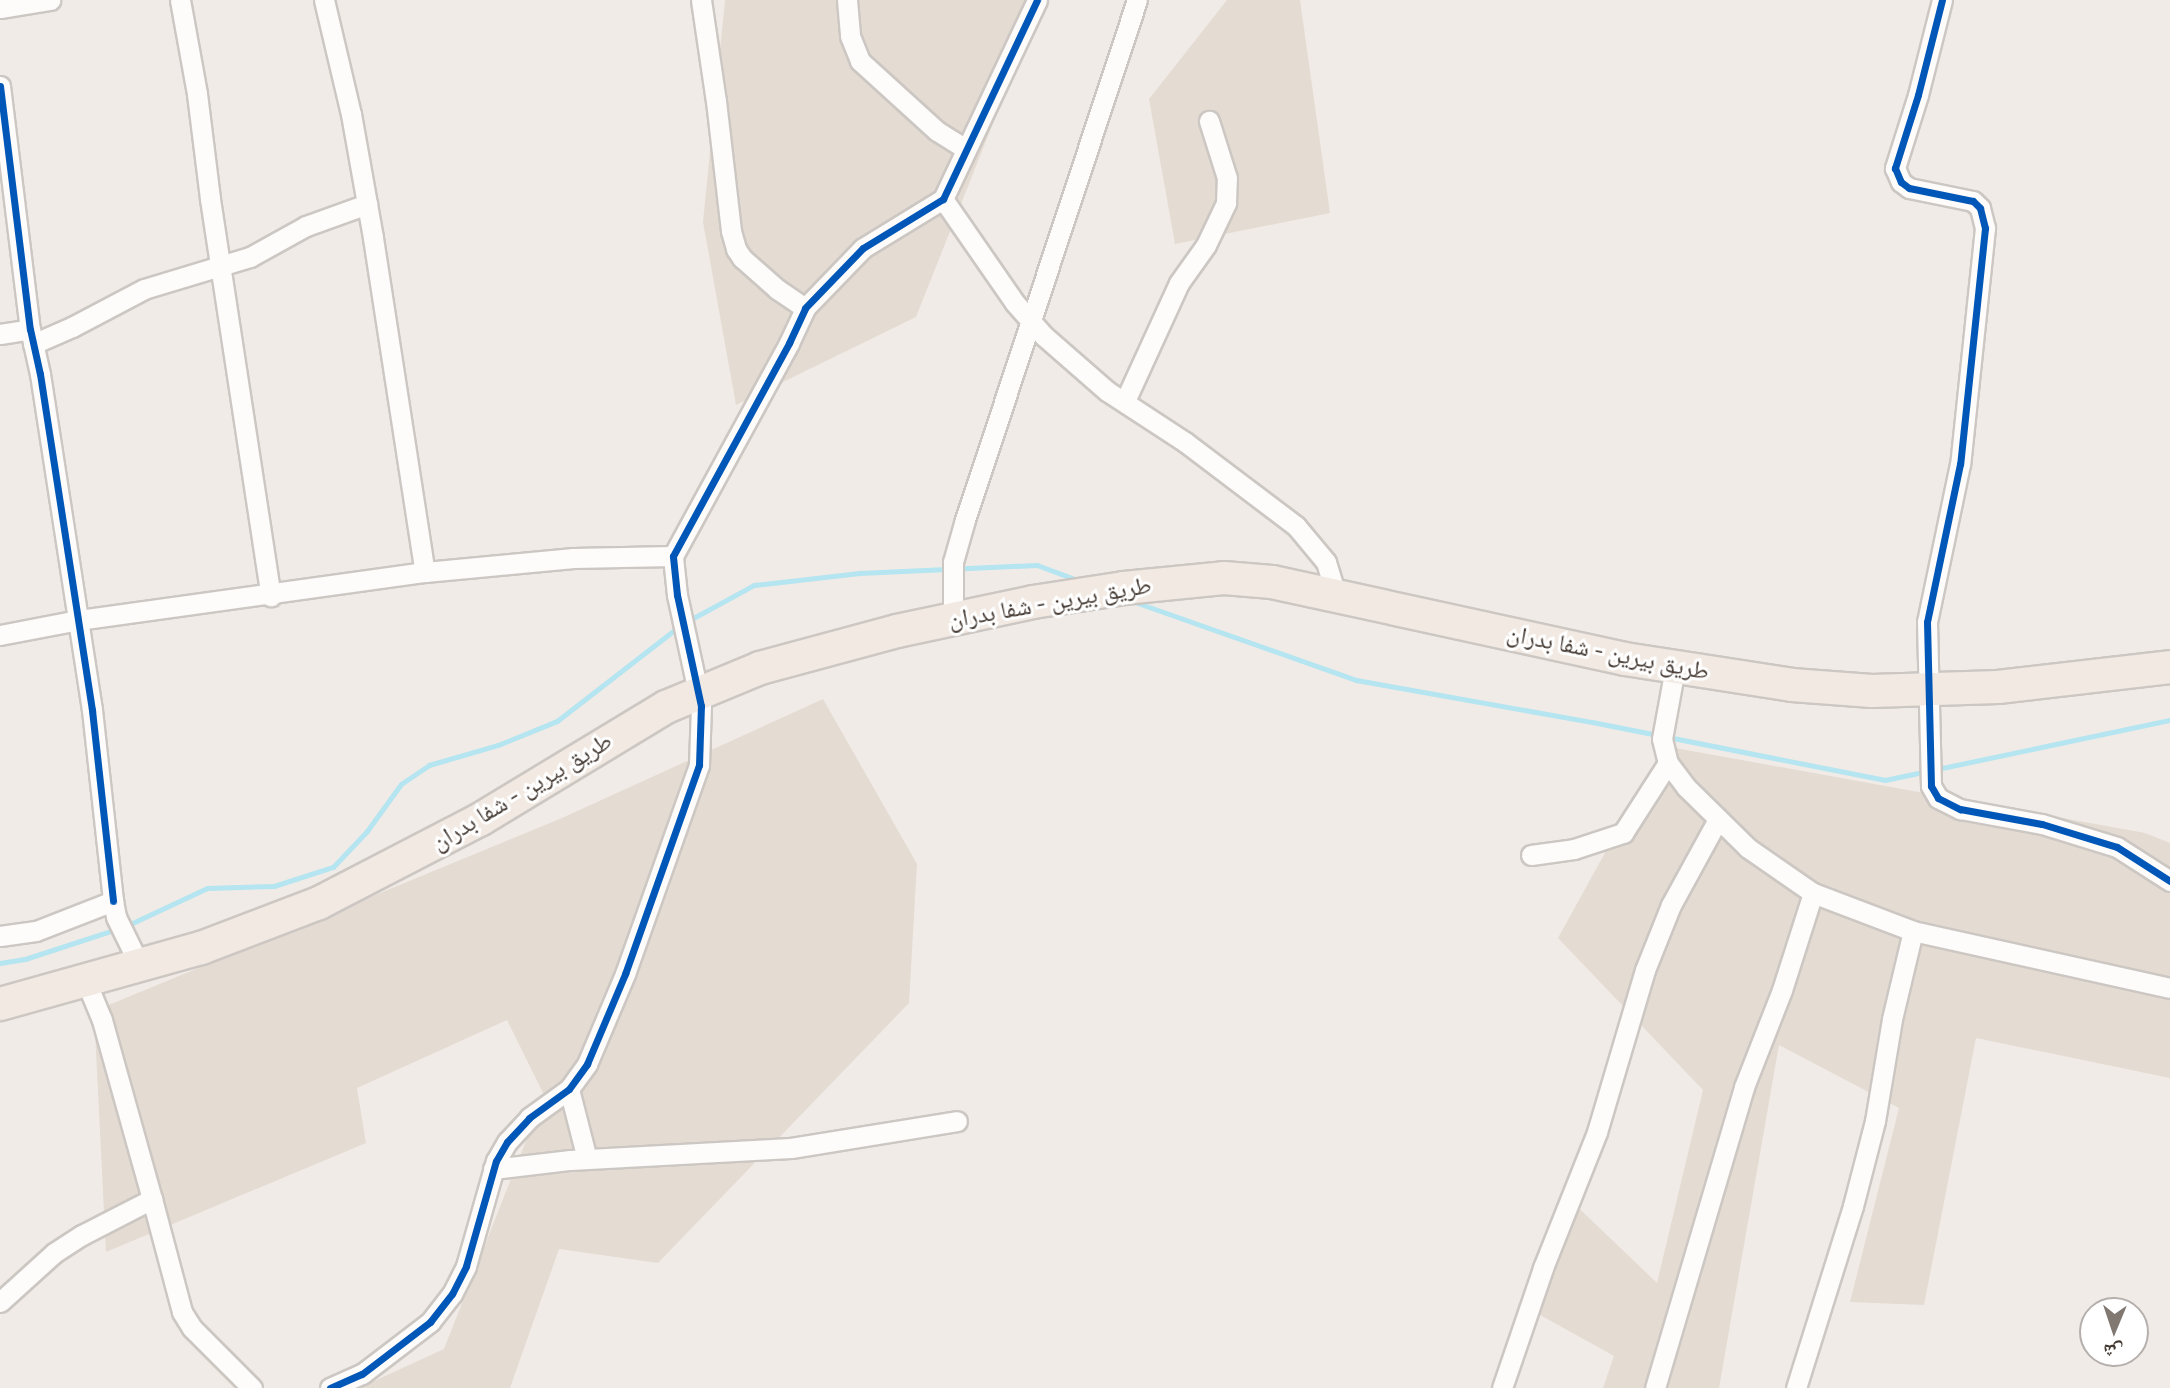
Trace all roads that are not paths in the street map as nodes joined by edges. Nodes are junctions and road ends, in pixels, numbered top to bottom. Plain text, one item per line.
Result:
1 (50, 0) edge
2 (180, 0) edge
3 (324, 0) edge
4 (701, 0) edge
5 (847, 0) edge
6 (1037, 0) edge
7 (1138, 0) edge
8 (1942, 0) edge
9 (0, 8) edge
10 (0, 86) edge
11 (1209, 121) dead end
12 (966, 149) junction
13 (943, 199) junction
14 (367, 204) junction
15 (221, 268) junction
16 (805, 307) junction
17 (1032, 323) junction
18 (0, 334) edge
19 (31, 336) junction
20 (1125, 401) junction
21 (673, 556) junction
22 (425, 572) junction
23 (1336, 594) junction
24 (271, 596) junction
25 (78, 620) junction
26 (953, 620) junction
27 (0, 635) edge
28 (2170, 667) edge
29 (1675, 668) junction
30 (1929, 691) junction
31 (698, 693) junction
32 (1668, 763) junction
33 (1718, 819) junction
34 (1531, 855) dead end
35 (2170, 881) edge
36 (1813, 893) junction
37 (117, 916) junction
38 (1913, 931) junction
39 (0, 936) edge
40 (139, 964) junction
41 (85, 979) junction
42 (2170, 988) edge
43 (0, 1004) edge
44 (569, 1089) junction
45 (957, 1121) dead end
46 (587, 1159) junction
47 (493, 1169) junction
48 (152, 1199) junction
49 (0, 1302) edge
50 (252, 1388) edge
51 (330, 1388) edge
52 (1502, 1388) edge
53 (1656, 1388) edge
54 (1796, 1388) edge

1 - 9 street
2 - 15 street
3 - 14 street
4 - 16 street
5 - 12 street
6 - 12 street
7 - 17 street
8 - 30 street
10 - 19 street
11 - 20 street
12 - 13 street
13 - 16 street
13 - 17 street
14 - 15 street
14 - 22 street
15 - 19 street
15 - 24 street
16 - 21 street
17 - 20 street
17 - 26 street
18 - 19 street
19 - 25 street
20 - 23 street
21 - 22 street
21 - 31 street
22 - 24 street
23 - 26 main road, طريق بيرين - شفا بدران
23 - 29 main road, طريق بيرين - شفا بدران
24 - 25 street
25 - 27 street
25 - 37 street
26 - 31 main road, طريق بيرين - شفا بدران
28 - 30 main road, طريق بيرين - شفا بدران
29 - 30 main road, طريق بيرين - شفا بدران
29 - 32 street
30 - 35 street
31 - 40 main road, طريق بيرين - شفا بدران
31 - 44 street
32 - 33 street
32 - 34 street
33 - 36 street
33 - 52 street
36 - 38 street
36 - 53 street
37 - 39 street
37 - 40 street
38 - 42 street
38 - 54 street
40 - 41 main road, طريق بيرين - شفا بدران
41 - 43 main road, طريق بيرين - شفا بدران
41 - 48 street
44 - 46 street
44 - 47 street
45 - 46 street
46 - 47 street
47 - 51 street
48 - 49 street
48 - 50 street

